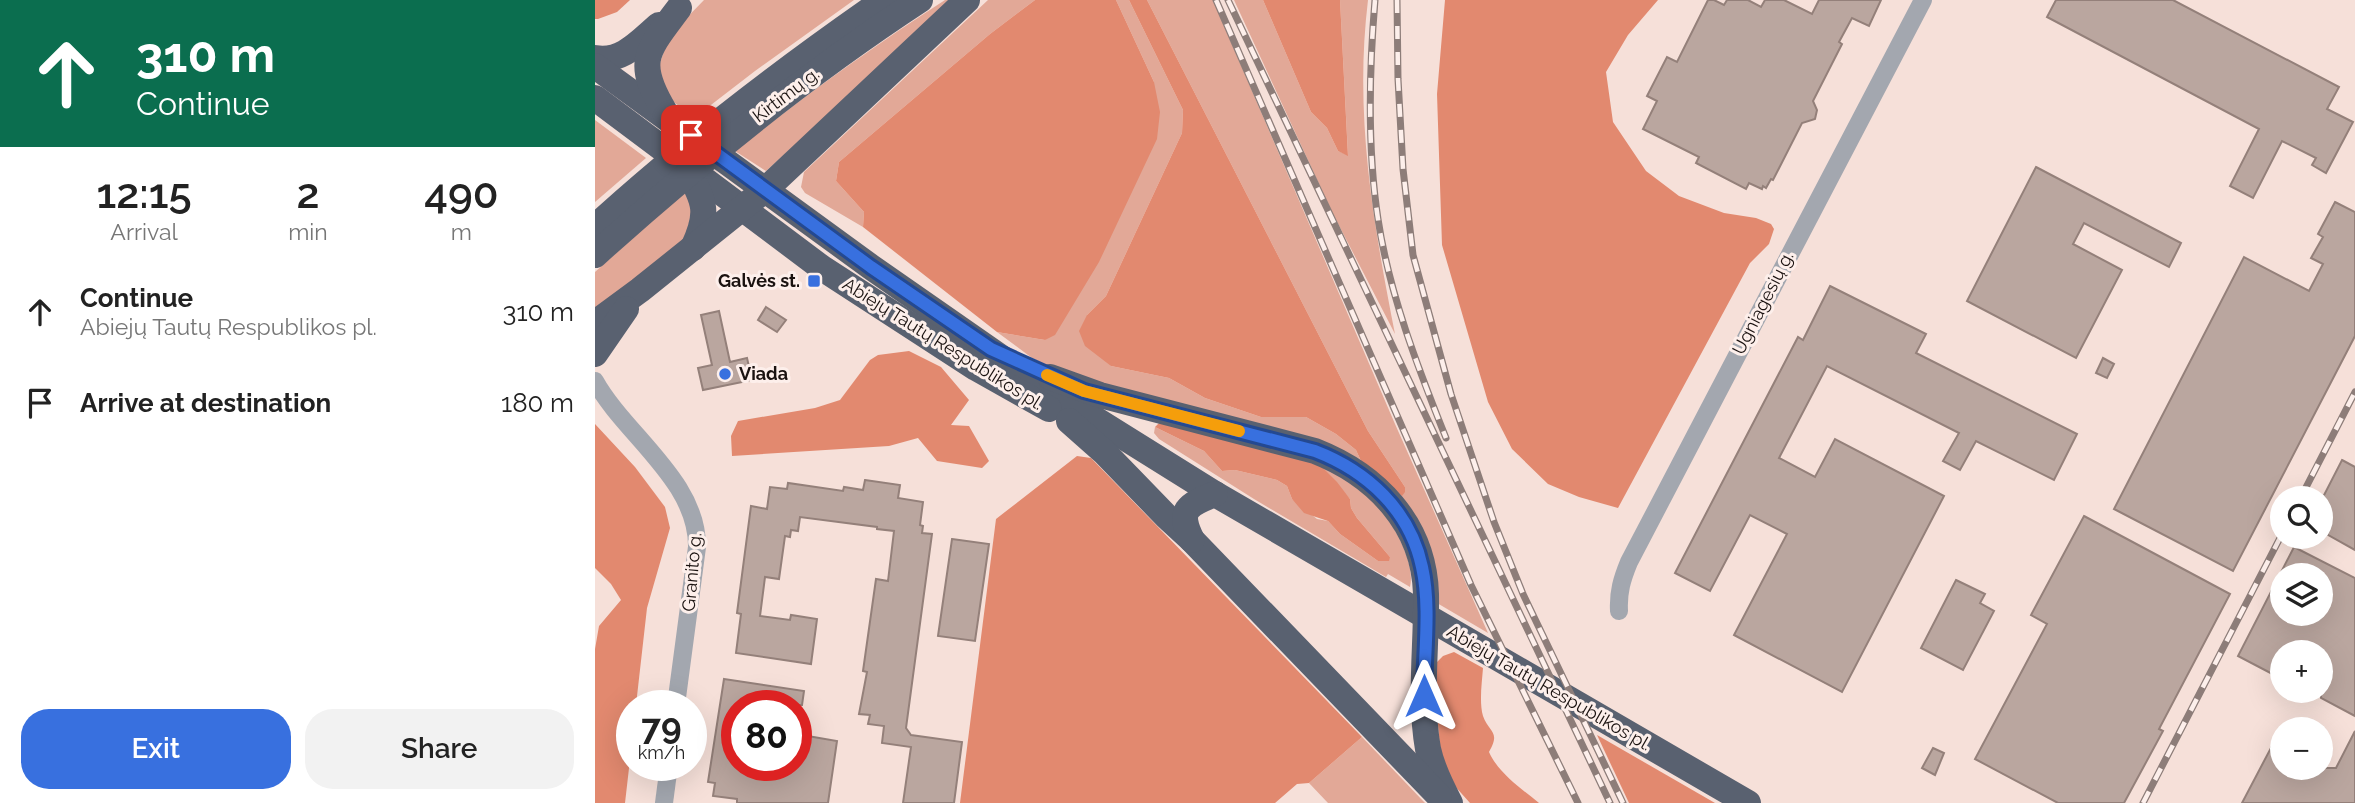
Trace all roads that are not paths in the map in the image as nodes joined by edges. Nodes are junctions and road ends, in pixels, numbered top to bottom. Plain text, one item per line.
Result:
1 (884, 0) edge
2 (920, 0) edge
3 (967, 0) edge
4 (1923, 0) edge
5 (683, 4) edge
6 (595, 58) edge
7 (595, 66) edge
8 (774, 91) junction
9 (596, 100) edge
10 (672, 122) junction
11 (685, 165) junction
12 (766, 189) junction
13 (742, 208) junction
14 (611, 221) edge
15 (692, 249) junction
16 (595, 255) edge
17 (640, 290) junction
18 (595, 323) edge
19 (991, 349) junction
20 (595, 354) edge
21 (595, 381) edge
22 (595, 399) edge
23 (623, 420) junction
24 (1069, 421) junction
25 (1134, 444) junction
26 (1215, 495) junction
27 (1192, 540) junction
28 (1619, 611) dead end
29 (678, 690) edge
30 (1424, 722) junction
31 (1387, 741) junction
32 (667, 781) edge
33 (664, 803) edge
34 (1448, 803) edge
35 (1748, 803) edge

1 - 8 highway, Kirtimų g.
2 - 8 highway, Kirtimų g.
3 - 12 highway
4 - 28 street, Ugniagesių g.
5 - 6 highway
5 - 10 highway
7 - 10 highway, Abiejų Tautų Respublikos pl.
8 - 14 highway, Kirtimų g.
9 - 11 highway, Abiejų Tautų Respublikos pl.
10 - 12 highway, Abiejų Tautų Respublikos pl.
11 - 13 highway, Abiejų Tautų Respublikos pl.
11 - 15 highway
12 - 13 highway
12 - 19 highway, Abiejų Tautų Respublikos pl.
13 - 15 highway
13 - 24 highway, Abiejų Tautų Respublikos pl.
14 - 16 highway, Kirtimų g.
15 - 17 highway
17 - 18 highway
17 - 20 highway
19 - 25 highway, Abiejų Tautų Respublikos pl.
19 - 30 highway
21 - 23 street, Granito g.
22 - 23 street, Granito g.
23 - 29 street, Granito g.
24 - 25 highway, Abiejų Tautų Respublikos pl.
24 - 27 highway
25 - 26 highway, Abiejų Tautų Respublikos pl.
26 - 27 highway
26 - 35 highway, Abiejų Tautų Respublikos pl.
27 - 31 highway
30 - 31 highway
30 - 34 highway
31 - 34 highway
32 - 33 street

